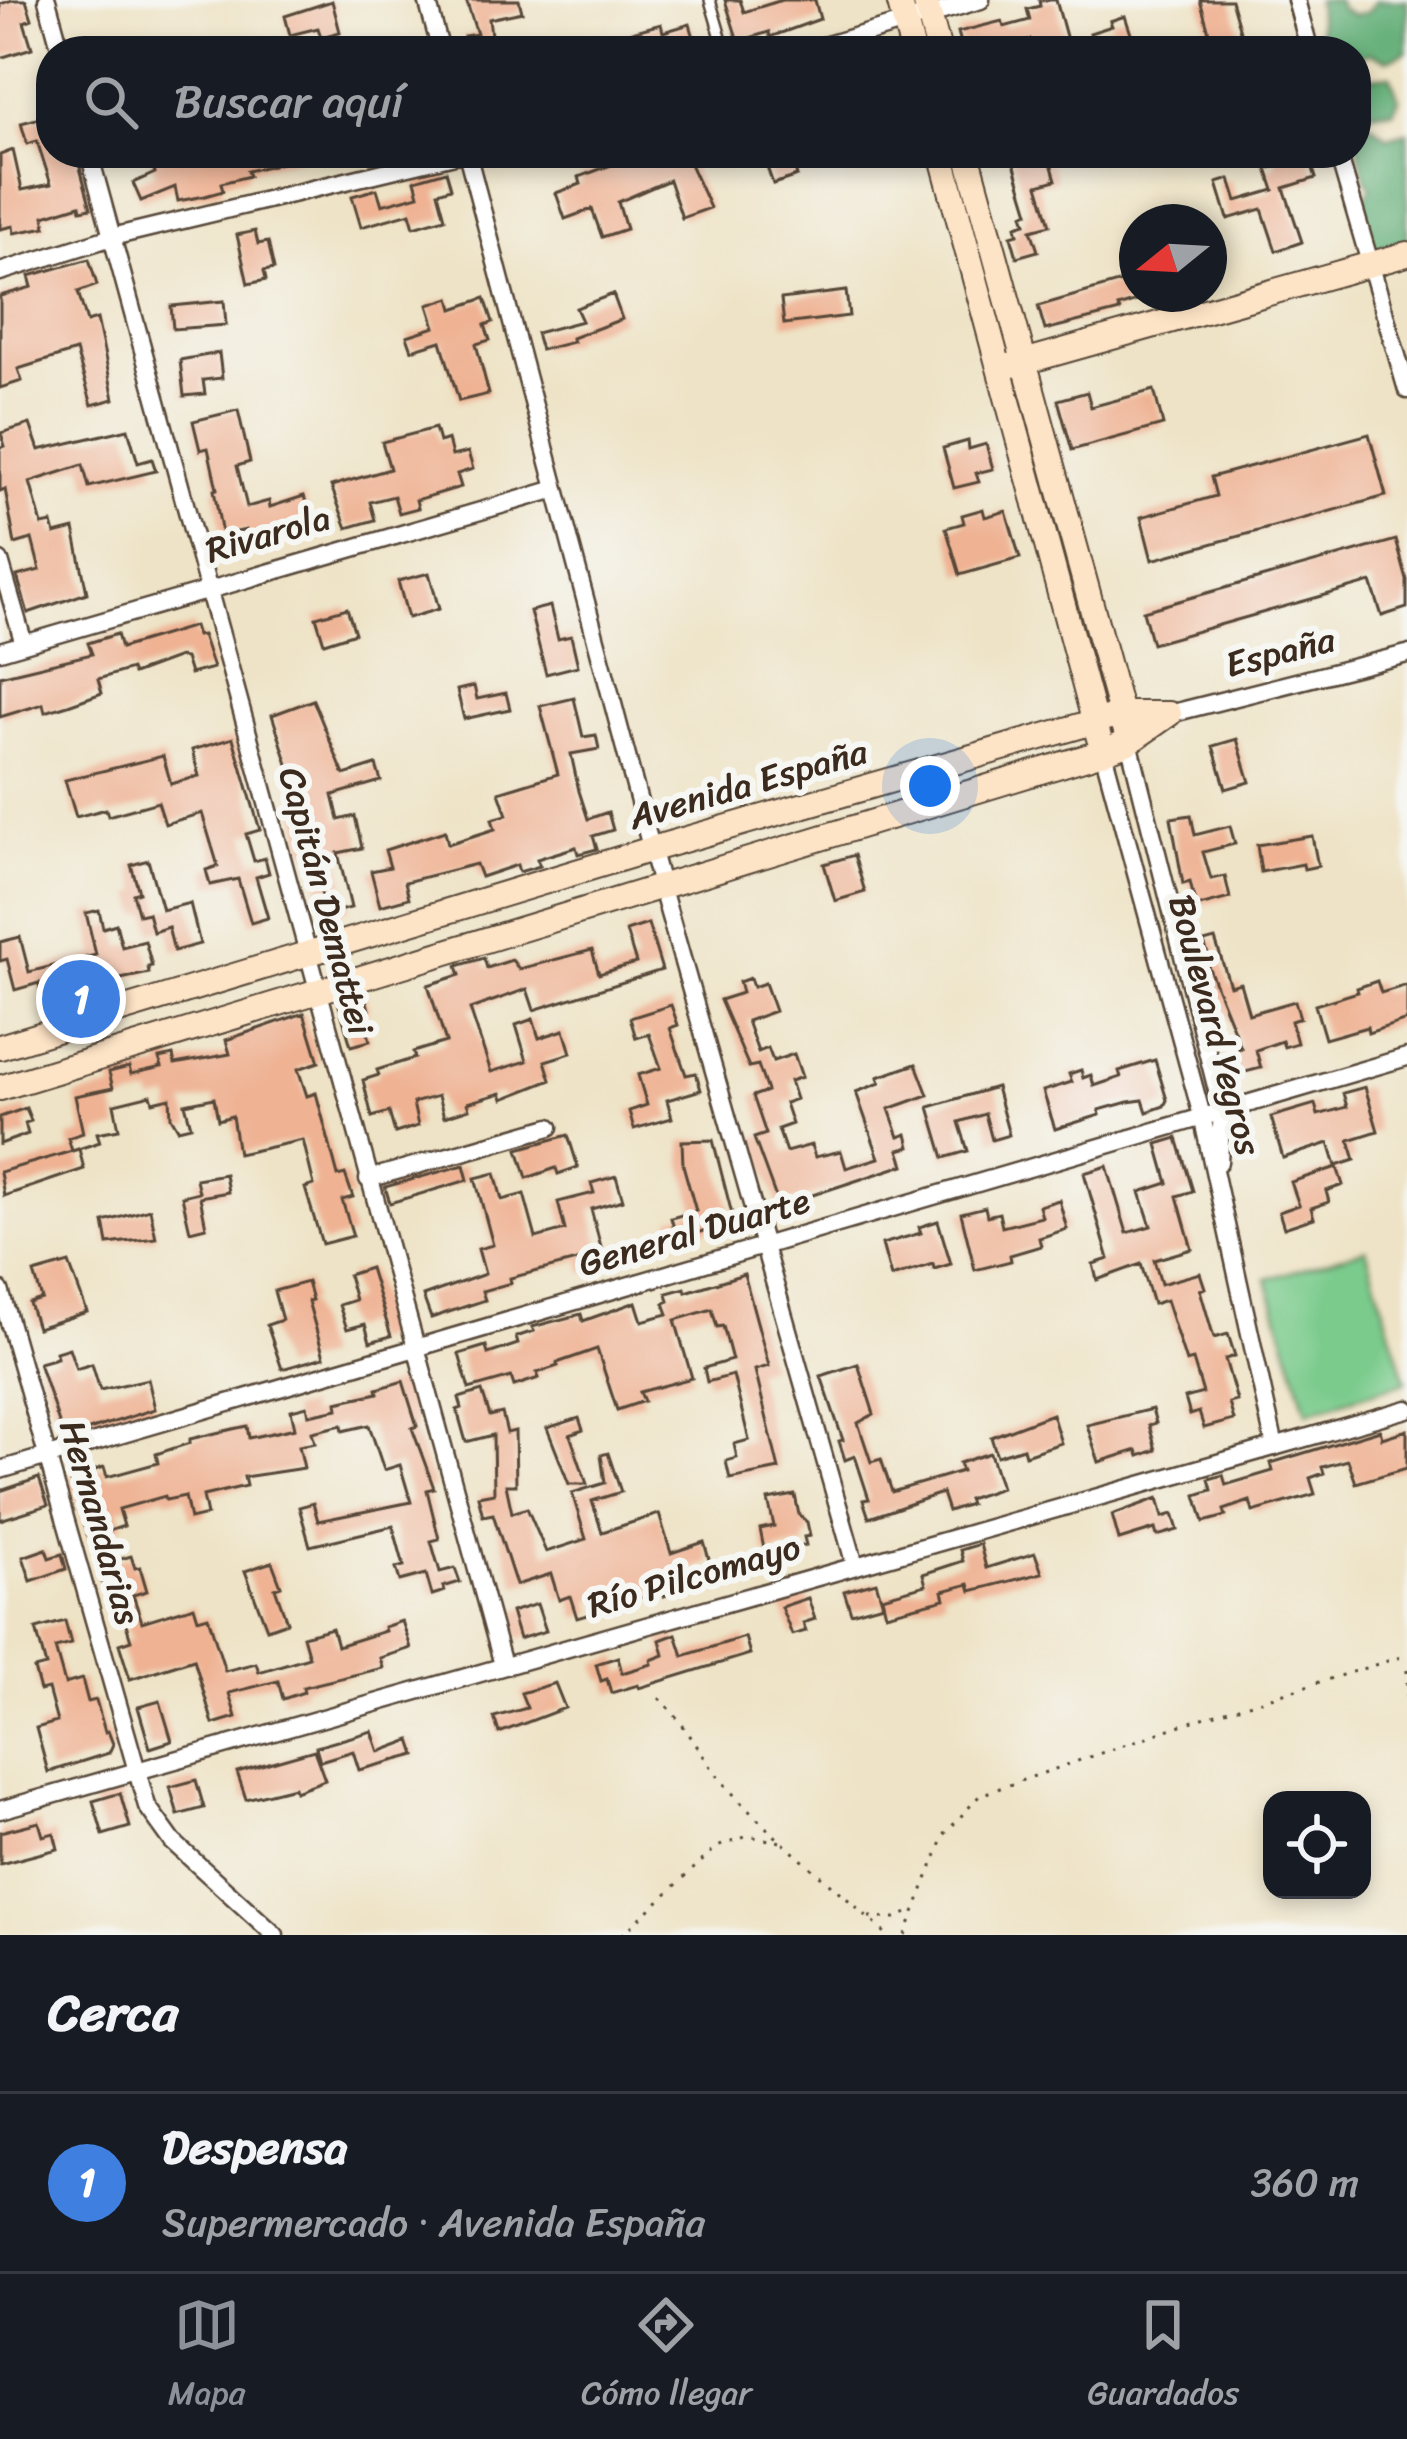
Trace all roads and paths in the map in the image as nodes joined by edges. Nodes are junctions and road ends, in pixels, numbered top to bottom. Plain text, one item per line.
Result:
1 (47, 0) edge
2 (428, 0) edge
3 (710, 0) edge
4 (981, 0) edge
5 (1296, 0) edge
6 (915, 9) edge
7 (57, 36) edge
8 (437, 36) edge
9 (721, 36) edge
10 (845, 36) edge
11 (930, 36) edge
12 (1306, 36) edge
13 (93, 168) edge
14 (402, 168) edge
15 (469, 168) edge
16 (945, 168) edge
17 (970, 168) edge
18 (1342, 168) edge
19 (112, 237) junction
20 (1407, 254) edge
21 (1369, 264) junction
22 (0, 272) edge
23 (1012, 365) junction
24 (1407, 391) edge
25 (556, 489) junction
26 (0, 561) edge
27 (208, 589) junction
28 (24, 644) junction
29 (0, 651) edge
30 (1407, 654) edge
31 (1121, 714) junction
32 (1169, 714) junction
33 (1095, 722) junction
34 (1129, 742) junction
35 (1103, 752) junction
36 (652, 849) junction
37 (662, 884) junction
38 (306, 953) junction
39 (316, 991) junction
40 (0, 1047) edge
41 (1407, 1058) edge
42 (0, 1088) edge
43 (1222, 1110) junction
44 (1202, 1116) junction
45 (550, 1126) dead end
46 (368, 1179) junction
47 (1218, 1181) junction
48 (763, 1246) junction
49 (0, 1290) edge
50 (414, 1349) junction
51 (1407, 1408) edge
52 (1275, 1447) junction
53 (47, 1457) junction
54 (0, 1470) edge
55 (855, 1565) junction
56 (1407, 1655) edge
57 (503, 1665) junction
58 (1407, 1670) edge
59 (658, 1698) dead end
60 (1407, 1706) edge
61 (136, 1772) junction
62 (0, 1810) edge
63 (783, 1842) junction
64 (914, 1910) junction
65 (868, 1917) junction
66 (275, 1935) edge
67 (622, 1935) edge
68 (887, 1935) edge
69 (904, 1935) edge

1 - 7 street
2 - 8 street
3 - 9 lane
4 - 6 street
5 - 12 street
6 - 10 street
6 - 11 street
13 - 19 street, Capitán Demattei
14 - 19 street
15 - 25 street
16 - 23 street, Boulevard Yegros
17 - 23 street, Boulevard Yegros
18 - 21 street
19 - 22 street
19 - 27 street, Capitán Demattei
20 - 21 street
21 - 23 street
21 - 24 street
23 - 31 street, Boulevard Yegros
23 - 33 street, Boulevard Yegros
25 - 27 street, Rivarola
25 - 36 street
26 - 28 street
27 - 28 street, Rivarola
27 - 38 street, Capitán Demattei
28 - 29 street, Rivarola
30 - 32 street, España
31 - 32 street, Avenida España
31 - 33 street, Avenida España
31 - 34 street, Boulevard Yegros
32 - 34 street, Avenida España
33 - 35 street, Boulevard Yegros
33 - 36 street, Avenida España
34 - 35 street, Avenida España
34 - 43 street, Boulevard Yegros
35 - 37 street, Avenida España
35 - 44 street, Boulevard Yegros
36 - 37 street
36 - 38 street, Avenida España
37 - 39 street, Avenida España
37 - 48 street
38 - 39 street, Capitán Demattei
38 - 40 street, Avenida España
39 - 42 street, Avenida España
39 - 46 street, Capitán Demattei
41 - 43 street, General Duarte
43 - 44 street, General Duarte
43 - 47 street, Boulevard Yegros
44 - 47 street, Boulevard Yegros
44 - 48 street, General Duarte
45 - 46 street
46 - 50 street, Capitán Demattei
47 - 52 street
48 - 50 street, General Duarte
48 - 55 street
49 - 53 street, Hernandarias
50 - 53 street, General Duarte
50 - 57 street, Capitán Demattei
51 - 52 street, Río Pilcomayo
52 - 55 street, Río Pilcomayo
53 - 54 street, General Duarte
53 - 61 street, Hernandarias
55 - 57 street, Río Pilcomayo
56 - 64 path
57 - 61 street, Río Pilcomayo
58 - 60 path
59 - 63 path
61 - 62 street, Río Pilcomayo
61 - 66 street, Hernandarias
63 - 65 path
63 - 67 path
64 - 65 path
64 - 69 path
65 - 68 path

